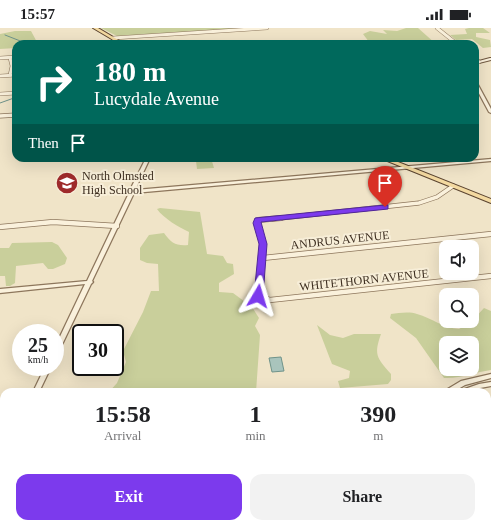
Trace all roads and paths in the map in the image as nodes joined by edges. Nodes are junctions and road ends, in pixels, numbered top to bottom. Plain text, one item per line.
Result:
1 (95, 28) edge
2 (267, 28) edge
3 (437, 28) edge
4 (113, 38) junction
5 (116, 40) edge
6 (452, 40) edge
7 (0, 58) edge
8 (10, 58) joint
9 (491, 59) edge
10 (479, 62) edge
11 (10, 75) joint
12 (0, 76) edge
13 (479, 90) edge
14 (12, 92) edge
15 (0, 94) edge
16 (491, 112) edge
17 (12, 114) edge
18 (0, 116) edge
19 (491, 160) edge
20 (479, 161) edge
21 (146, 162) edge
22 (393, 162) edge
23 (470, 162) edge
24 (409, 168) junction
25 (453, 186) junction
26 (131, 192) junction
27 (491, 201) edge
28 (0, 226) edge
29 (117, 226) junction
30 (491, 234) edge
31 (262, 258) junction
32 (491, 276) edge
33 (90, 282) junction
34 (0, 292) edge
35 (64, 335) edge
36 (44, 376) edge
37 (491, 376) edge
38 (491, 384) edge
39 (38, 388) edge
40 (455, 388) edge
41 (474, 388) edge

1 - 4 main road
2 - 4 street
3 - 6 street
4 - 5 main road
7 - 8 street
8 - 11 street
9 - 10 main road
11 - 12 street
13 - 16 street
14 - 15 street
17 - 18 street
19 - 20 street
21 - 26 street
22 - 24 main road
23 - 24 street
24 - 25 main road
24 - 26 street
25 - 27 main road
25 - 31 street
26 - 29 street
28 - 29 street
29 - 33 street
30 - 31 street, ANDRUS AVENUE
31 - 32 street, WHITETHORN AVENUE
33 - 34 street
33 - 35 street
36 - 39 street
37 - 40 street
38 - 41 street

